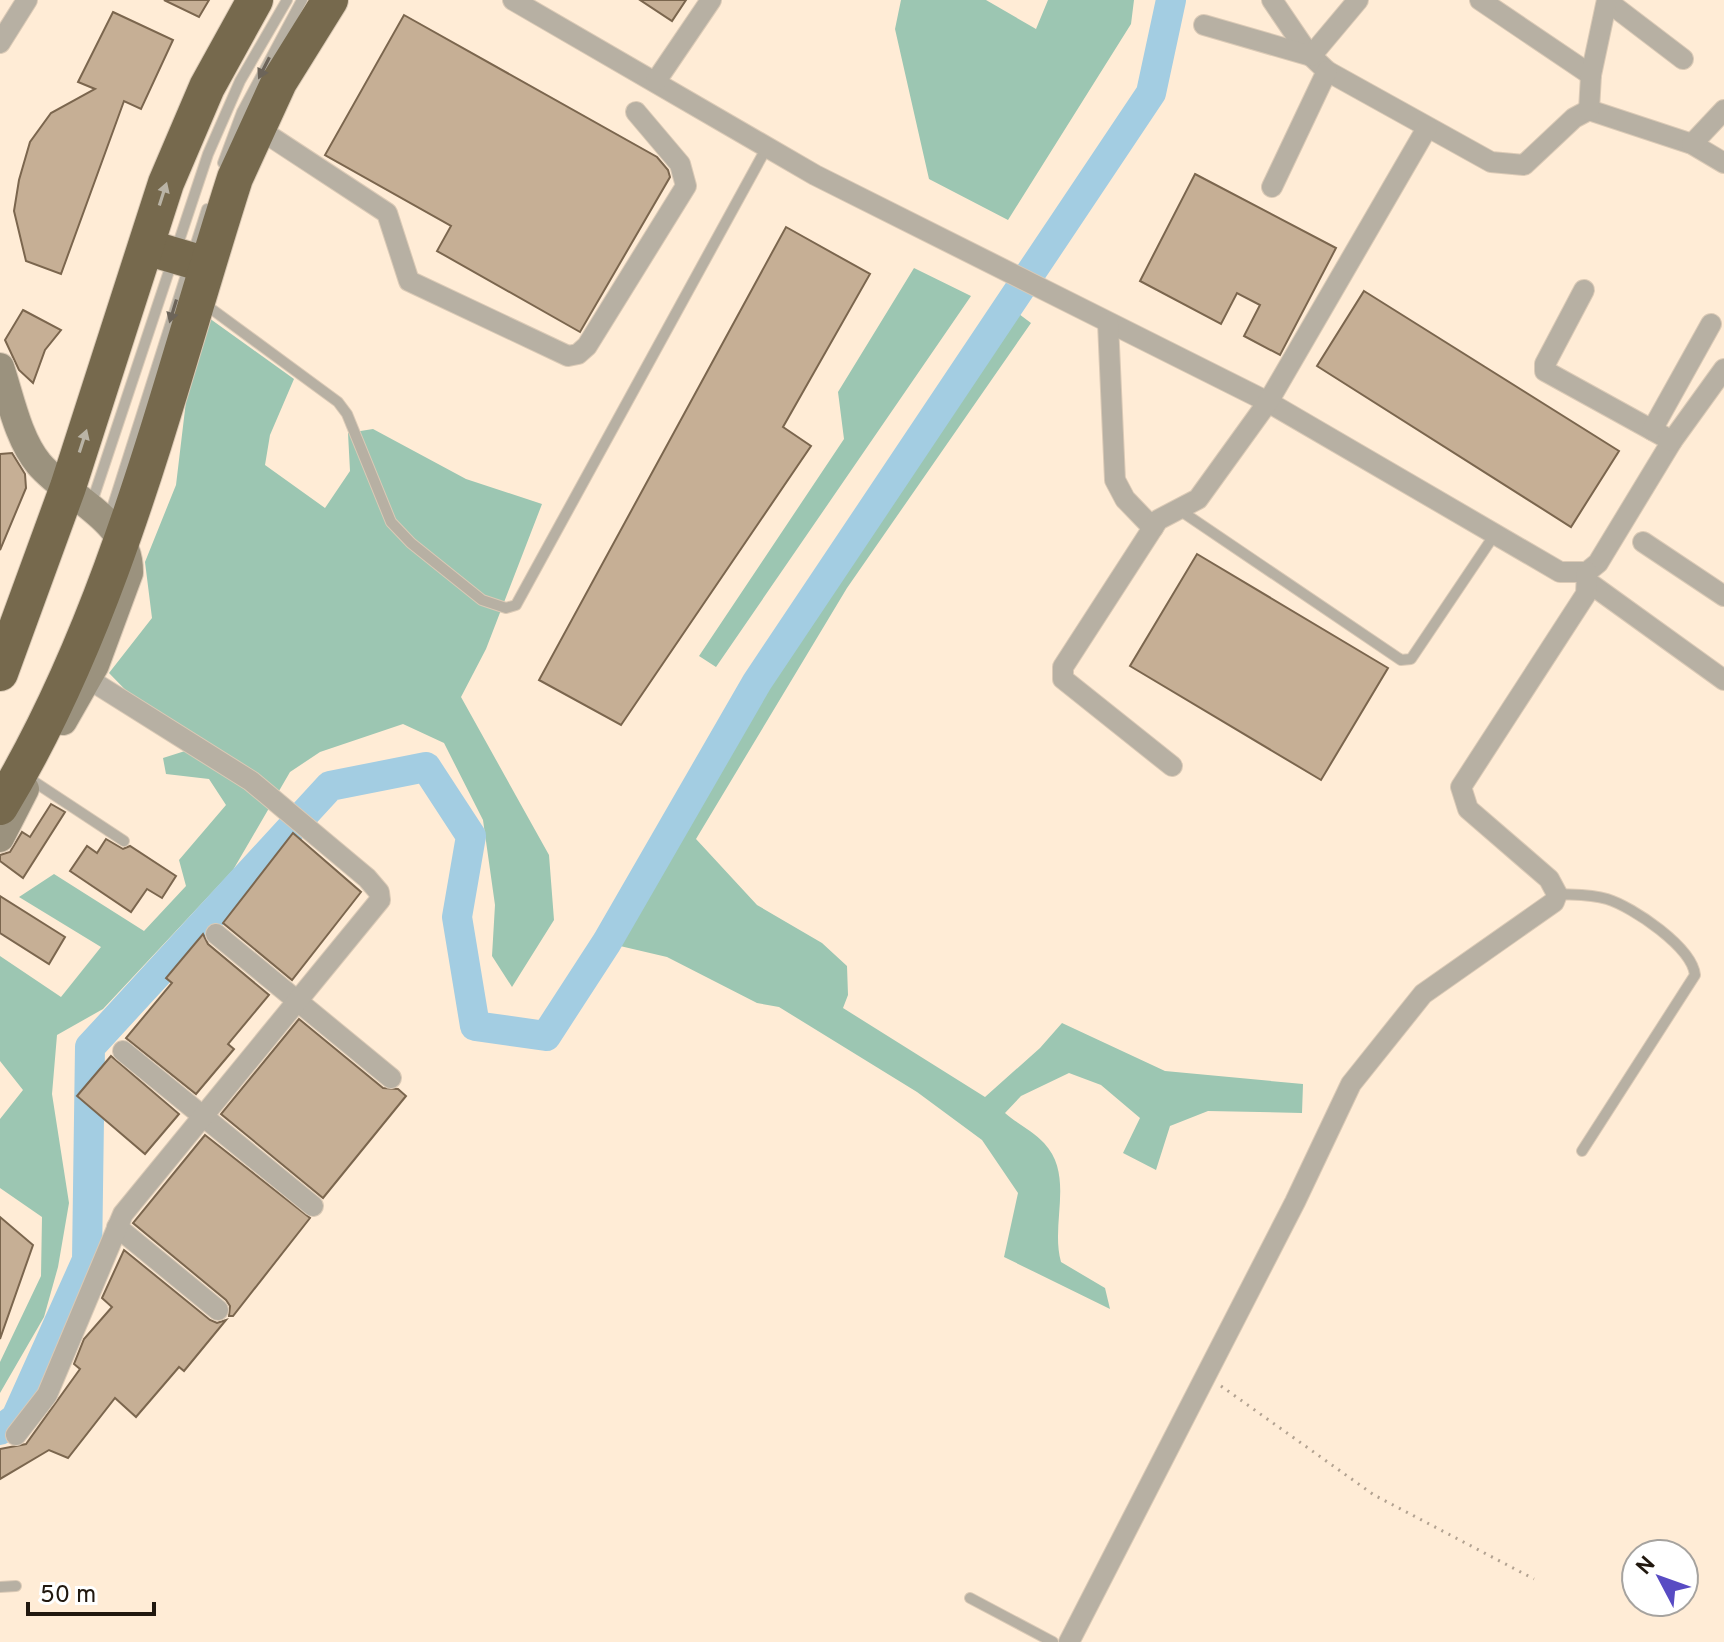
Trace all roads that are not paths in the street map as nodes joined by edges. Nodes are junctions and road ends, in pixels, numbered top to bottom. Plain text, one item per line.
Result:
1 (27, 0) edge
2 (255, 0) edge
3 (287, 0) edge
4 (302, 0) edge
5 (330, 0) edge
6 (513, 0) edge
7 (711, 0) edge
8 (1272, 0) edge
9 (1358, 0) edge
10 (1480, 0) edge
11 (1607, 1) edge
12 (1204, 25) dead end
13 (0, 43) edge
14 (1311, 56) junction
15 (1683, 59) dead end
16 (1327, 71) junction
17 (1591, 75) junction
18 (656, 81) junction
19 (1589, 110) junction
20 (1724, 110) edge
21 (636, 112) dead end
22 (256, 127) junction
23 (1427, 128) junction
24 (1692, 144) junction
25 (767, 147) junction
26 (1724, 163) edge
27 (221, 170) dead end
28 (1272, 187) dead end
29 (210, 200) dead end
30 (179, 257) junction
31 (1584, 290) dead end
32 (197, 299) junction
33 (1108, 323) junction
34 (1711, 324) dead end
35 (0, 367) edge
36 (1724, 369) edge
37 (1268, 402) junction
38 (1652, 430) junction
39 (1672, 441) junction
40 (89, 506) junction
41 (1178, 509) junction
42 (1153, 528) junction
43 (1495, 534) junction
44 (1643, 542) dead end
45 (1588, 577) junction
46 (1724, 596) edge
47 (0, 640) edge
48 (0, 673) edge
49 (80, 673) junction
50 (1724, 680) edge
51 (1172, 766) dead end
52 (30, 779) junction
53 (0, 807) edge
54 (0, 838) edge
55 (124, 841) dead end
56 (1557, 894) junction
57 (216, 934) dead end
58 (298, 1003) junction
59 (123, 1051) dead end
60 (391, 1078) dead end
61 (203, 1117) junction
62 (1582, 1151) dead end
63 (313, 1206) dead end
64 (117, 1227) junction
65 (218, 1310) dead end
66 (16, 1435) dead end
67 (16, 1586) dead end
68 (0, 1587) edge
69 (970, 1598) dead end
70 (1053, 1642) edge
71 (1069, 1642) edge

1 - 13 street
30 -> 2 highway
3 - 30 lane
4 -> 27 lane
5 - 22 highway
6 - 18 street
7 - 18 street
8 - 14 street
9 - 14 street
10 - 17 street
11 - 15 street
11 - 17 street
12 - 14 street
14 - 16 street
16 - 23 street
16 - 28 street
17 - 19 street
18 - 25 street
19 - 23 street
19 - 24 street
20 - 24 street
21 - 22 street
22 - 30 highway
23 - 37 street
24 - 26 street
25 - 32 lane
25 - 33 street
29 - 30 lane
30 - 32 highway
40 -> 30 highway
30 -> 40 lane
31 - 38 street
32 - 40 highway
33 - 37 street
33 - 42 street
34 - 38 street
35 - 40 street
36 - 39 street
37 - 41 street
37 - 43 street
38 - 39 street
39 - 45 street
40 - 47 street
40 - 48 highway
40 - 49 highway
41 - 42 street
41 - 43 lane
42 - 51 street
43 - 45 street
44 - 46 street
45 - 50 street
45 - 56 street
49 - 52 street
49 - 53 highway
49 - 58 street
52 - 54 street
52 - 55 lane
56 - 62 lane
56 - 71 street
57 - 58 street
58 - 60 street
58 - 61 street
59 - 61 street
61 - 63 street
61 - 64 street
64 - 65 street
64 - 66 street
67 - 68 lane
69 - 70 lane

